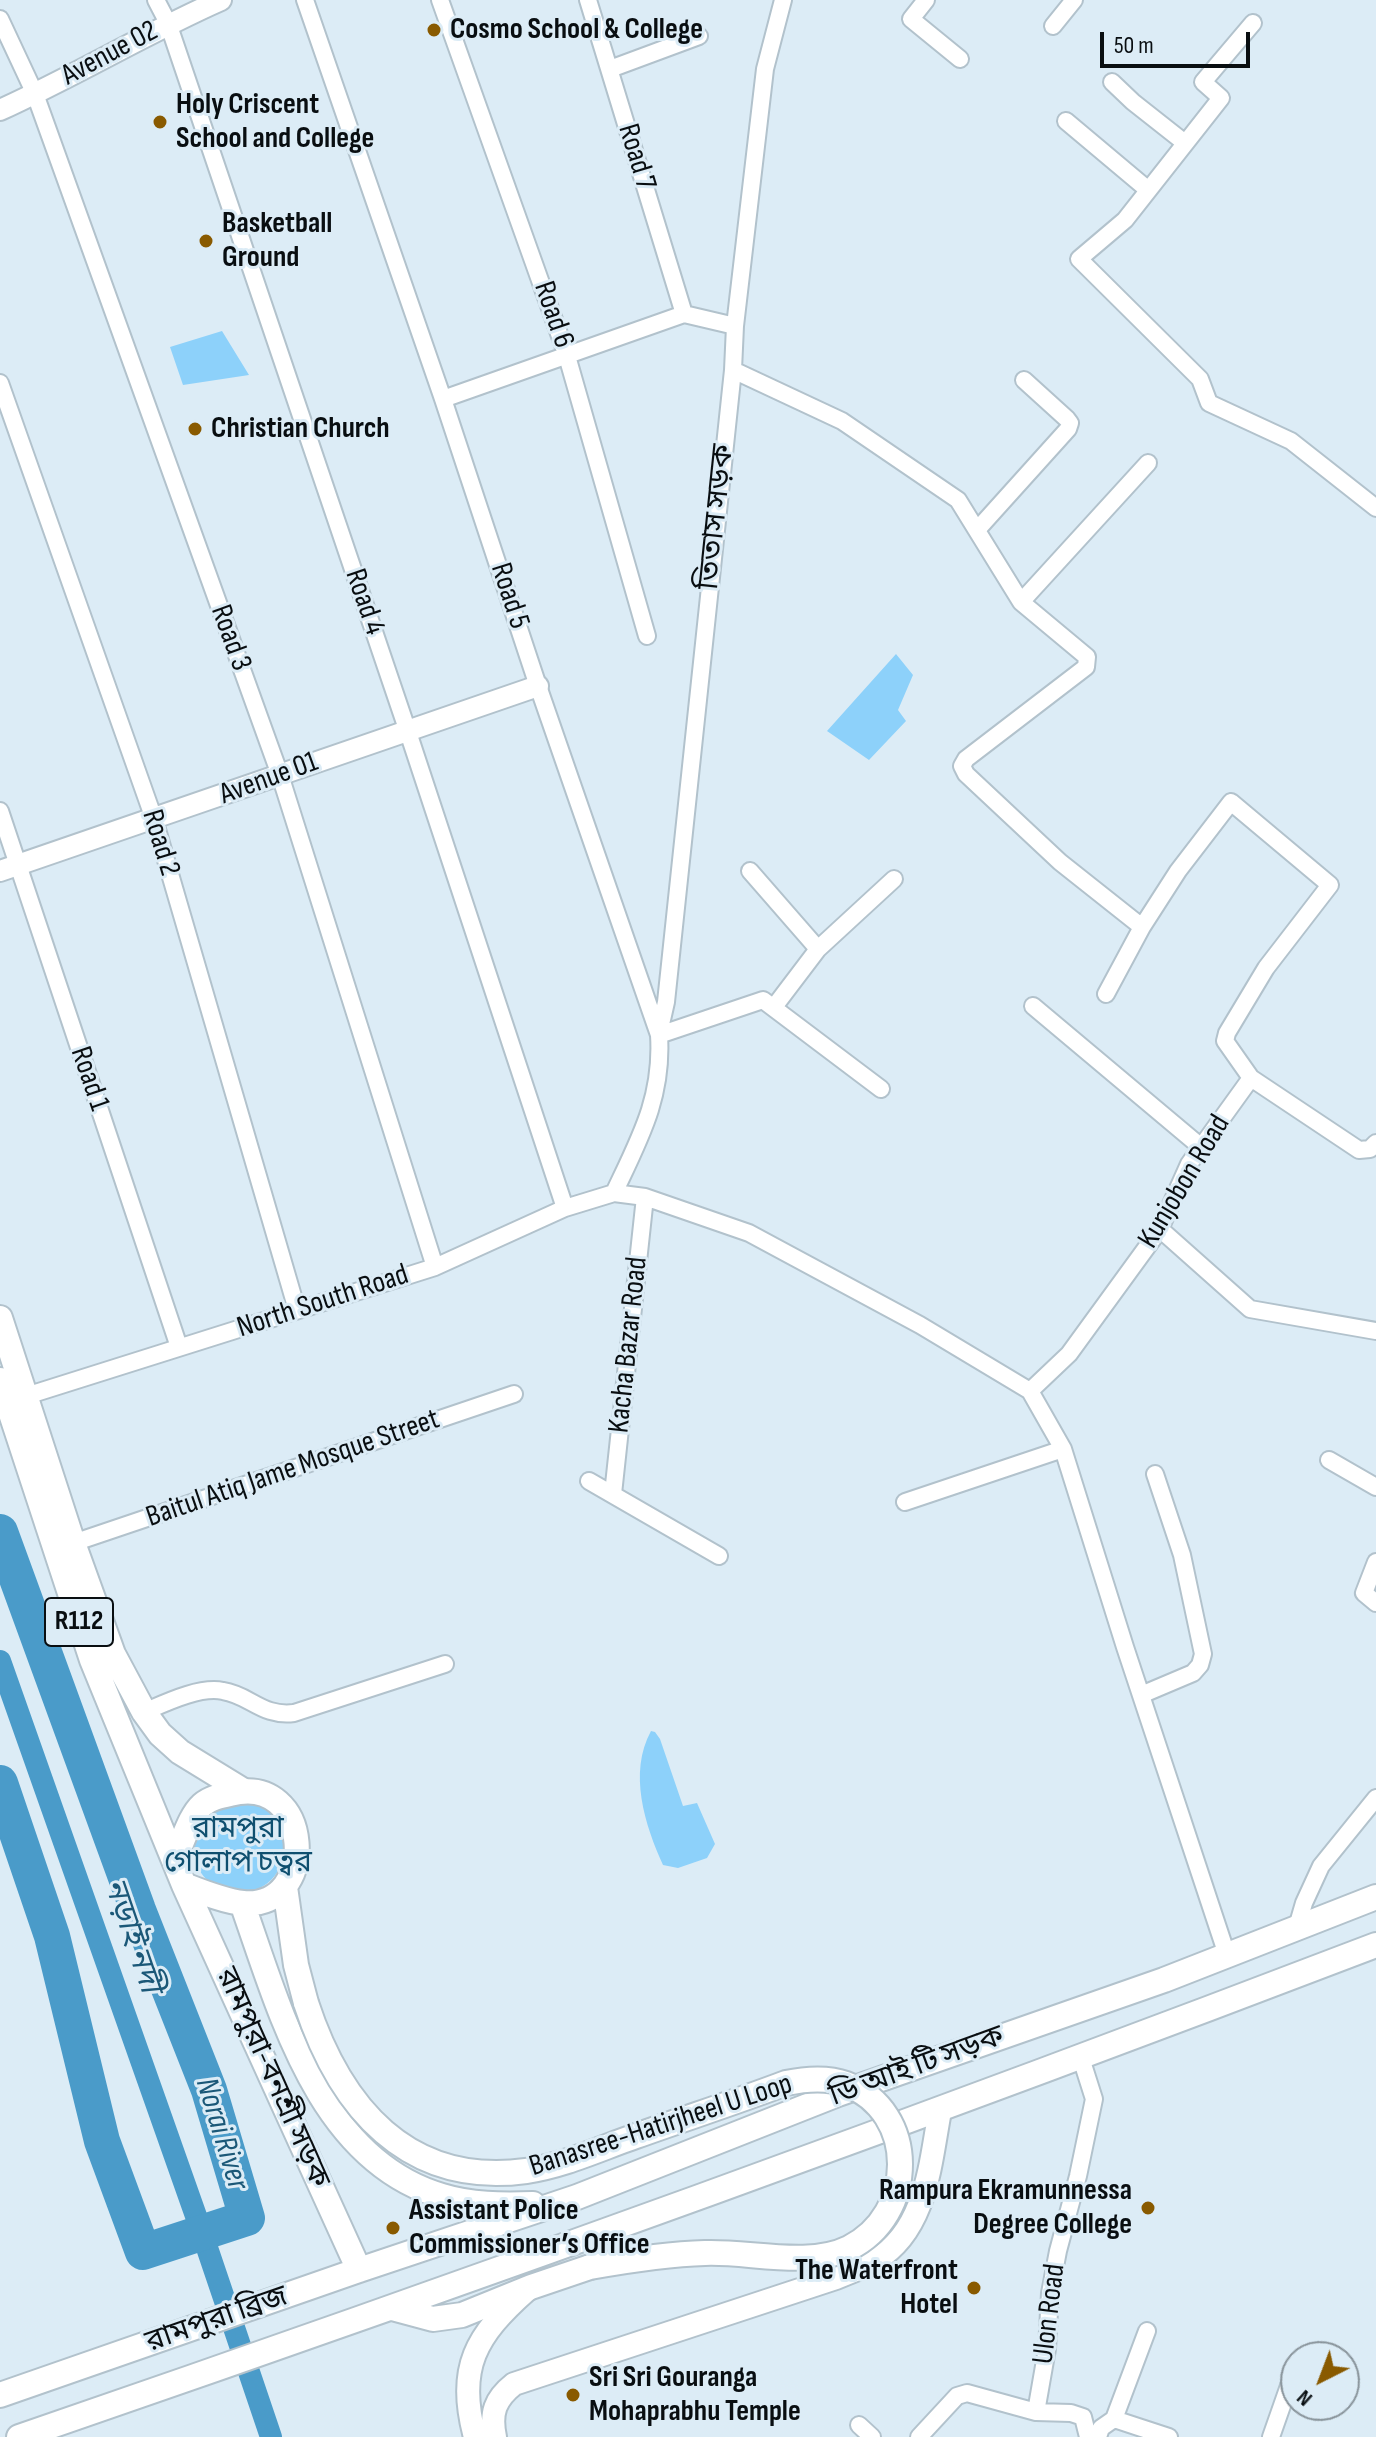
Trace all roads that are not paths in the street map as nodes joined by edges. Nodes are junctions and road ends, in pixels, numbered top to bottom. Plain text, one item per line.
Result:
1 (156, 0) edge
2 (221, 0) edge
3 (305, 0) edge
4 (440, 0) edge
5 (588, 0) edge
6 (783, 0) edge
7 (926, 0) edge
8 (1074, 0) edge
9 (0, 19) edge
10 (168, 23) junction
11 (1253, 23) dead end
12 (1053, 26) dead end
13 (699, 36) dead end
14 (960, 59) dead end
15 (610, 69) junction
16 (1112, 82) dead end
17 (35, 94) junction
18 (0, 110) edge
19 (1066, 121) dead end
20 (1185, 143) junction
21 (1147, 189) junction
22 (684, 314) junction
23 (735, 326) junction
24 (567, 356) junction
25 (733, 370) junction
26 (1024, 380) dead end
27 (0, 383) edge
28 (443, 399) junction
29 (1148, 463) dead end
30 (1376, 508) edge
31 (977, 530) junction
32 (1021, 602) junction
33 (647, 636) dead end
34 (538, 686) junction
35 (407, 729) junction
36 (280, 775) junction
37 (0, 811) edge
38 (154, 819) junction
39 (8, 868) edge
40 (750, 871) dead end
41 (894, 879) dead end
42 (1142, 927) junction
43 (818, 949) junction
44 (1106, 994) dead end
45 (1033, 1006) dead end
46 (774, 1007) junction
47 (659, 1035) junction
48 (1251, 1078) junction
49 (881, 1089) dead end
50 (1376, 1143) edge
51 (1201, 1147) junction
52 (614, 1193) junction
53 (645, 1197) junction
54 (565, 1208) junction
55 (1160, 1229) junction
56 (435, 1267) junction
57 (297, 1310) junction
58 (0, 1318) edge
59 (1376, 1331) edge
60 (179, 1347) junction
61 (0, 1380) edge
62 (1030, 1391) junction
63 (514, 1394) dead end
64 (26, 1396) junction
65 (1063, 1449) junction
66 (1329, 1460) dead end
67 (1155, 1474) dead end
68 (589, 1481) dead end
69 (1376, 1487) edge
70 (613, 1494) junction
71 (905, 1502) dead end
72 (73, 1543) junction
73 (719, 1556) dead end
74 (1376, 1562) edge
75 (1376, 1603) edge
76 (445, 1664) dead end
77 (1141, 1695) junction
78 (144, 1712) junction
79 (242, 1790) junction
80 (1376, 1798) edge
81 (174, 1859) junction
82 (184, 1885) junction
83 (285, 1887) junction
84 (1376, 1897) edge
85 (242, 1903) junction
86 (1297, 1927) junction
87 (1376, 1945) edge
88 (1227, 1955) junction
89 (1081, 2058) junction
90 (940, 2111) junction
91 (577, 2197) junction
92 (359, 2270) junction
93 (322, 2284) joint
94 (531, 2287) junction
95 (392, 2308) junction
96 (1147, 2331) dead end
97 (0, 2395) edge
98 (1280, 2411) edge
99 (1036, 2412) junction
100 (1083, 2417) junction
101 (859, 2425) dead end
102 (1106, 2427) edge
103 (19, 2437) edge
104 (475, 2437) edge
105 (495, 2437) edge
106 (872, 2437) edge
107 (919, 2437) edge
108 (1088, 2437) edge
109 (1169, 2437) edge
110 (1271, 2437) edge

1 - 10 street, Road 4
2 - 10 street, Avenue 02
3 - 28 street, Road 5
4 - 24 street, Road 6
5 - 15 street, Road 7
6 - 23 street, তিতাস সড়ক
7 - 14 street
8 - 12 street
9 - 17 street, Road 3
10 - 17 street, Avenue 02
10 - 35 street, Road 4
11 - 20 street
13 - 15 street
15 - 22 street, Road 7
16 - 20 street
17 - 18 street, Avenue 02
17 - 36 street, Road 3
19 - 21 street
20 - 21 street
21 - 30 street
22 - 23 street
22 - 24 street
23 - 25 street, তিতাস সড়ক
24 - 28 street
24 - 33 street, Road 6
25 - 31 street
25 - 47 street, তিতাস সড়ক
26 - 31 street
27 - 38 street, Road 2
28 - 34 street, Road 5
29 - 32 street
31 - 32 street
32 - 42 street
34 - 35 street, Avenue 01
34 - 47 street, Road 5
35 - 36 street, Avenue 01
35 - 54 street, Road 4
36 - 38 street, Avenue 01
36 - 56 street, Road 3
37 - 39 street, Road 1
38 - 39 street, Avenue 01
38 - 57 street, Road 2
39 - 60 street, Road 1
40 - 43 street
41 - 43 street
42 - 44 street
42 - 48 street
43 - 46 street
45 - 51 street
46 - 47 street
46 - 49 street
47 - 52 street, Road 5
48 - 50 street
48 - 51 street, Kunjobon Road
51 - 55 street, Kunjobon Road
52 - 53 street
52 - 54 street, North South Road
53 - 62 street
53 - 70 street, Kacha Bazar Road
54 - 56 street, North South Road
55 - 59 street
55 - 62 street, Kunjobon Road
56 - 57 street, North South Road
57 - 60 street, North South Road
58 - 64 main road, R112
60 - 64 street, North South Road
61 - 81 main road, R112
62 - 65 street
63 - 72 street, Baitul Atiq Jame Mosque Street
64 - 72 main road, R112
65 - 71 street
65 - 77 street
66 - 69 street
67 - 77 street
68 - 70 street
70 - 73 street
72 - 78 main road, R112
74 - 75 street
76 - 78 street
77 - 88 street
78 - 79 main road
79 - 81 main road
79 - 83 main road
80 - 86 street
81 - 82 main road, R112
82 - 85 main road
82 - 92 main road, রামপুরা-বনশ্রী সড়ক / R112
83 - 85 main road
83 - 94 main road, Banasree-Hatirjheel U Loop, bridge
84 - 86 main road, ডি আই টি সড়ক
85 - 91 main road, রামপুরা-বনশ্রী সড়ক
86 - 88 main road, ডি আই টি সড়ক
87 - 89 main road, ডি আই টি সড়ক
88 - 91 main road, ডি আই টি সড়ক
89 - 90 main road, ডি আই টি সড়ক
89 - 99 street, Ulon Road
90 - 95 main road, ডি আই টি সড়ক
90 - 105 main road
91 - 92 main road, ডি আই টি সড়ক
92 - 93 main road, ডি আই টি সড়ক
93 - 97 main road, রামপুরা ব্রিজ
94 - 95 main road, Banasree-Hatirjheel U Loop
94 - 104 main road
95 - 103 main road
96 - 102 street
98 - 110 street
99 - 100 street
99 - 107 street
100 - 102 street
100 - 108 street
101 - 106 street
102 - 109 street

